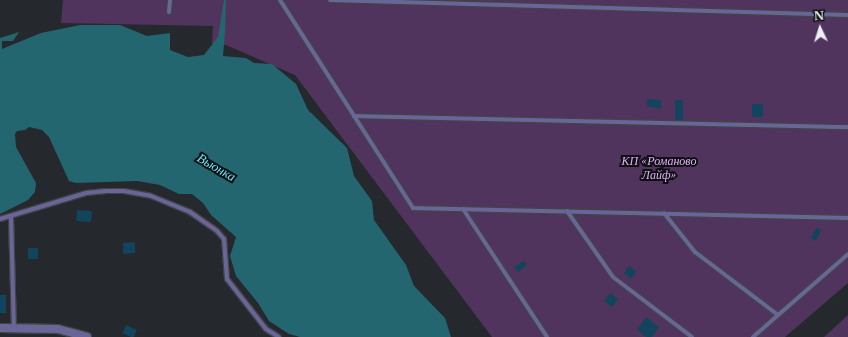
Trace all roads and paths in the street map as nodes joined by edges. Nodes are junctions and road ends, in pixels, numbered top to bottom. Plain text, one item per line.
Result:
1 (170, 0) edge
2 (280, 0) edge
3 (330, 0) edge
4 (540, 0) edge
5 (540, 6) junction
6 (169, 12) dead end
7 (848, 15) edge
8 (354, 116) junction
9 (848, 127) edge
10 (463, 209) junction
11 (567, 211) junction
12 (664, 213) junction
13 (11, 216) junction
14 (848, 218) edge
15 (0, 219) edge
16 (848, 254) edge
17 (778, 315) junction
18 (0, 328) edge
19 (14, 328) junction
20 (87, 337) edge
21 (280, 337) edge
22 (547, 337) edge
23 (692, 337) edge
24 (753, 337) edge

1 - 6 lane
2 - 8 lane
3 - 5 lane
4 - 5 lane
5 - 7 lane
8 - 9 lane
8 - 10 lane
10 - 11 lane
10 - 22 lane
11 - 12 lane
11 - 23 lane
12 - 14 lane
12 - 17 lane
13 - 15 lane
13 - 19 lane
13 - 21 lane
16 - 17 lane
17 - 24 lane
18 - 19 street
19 - 20 street

